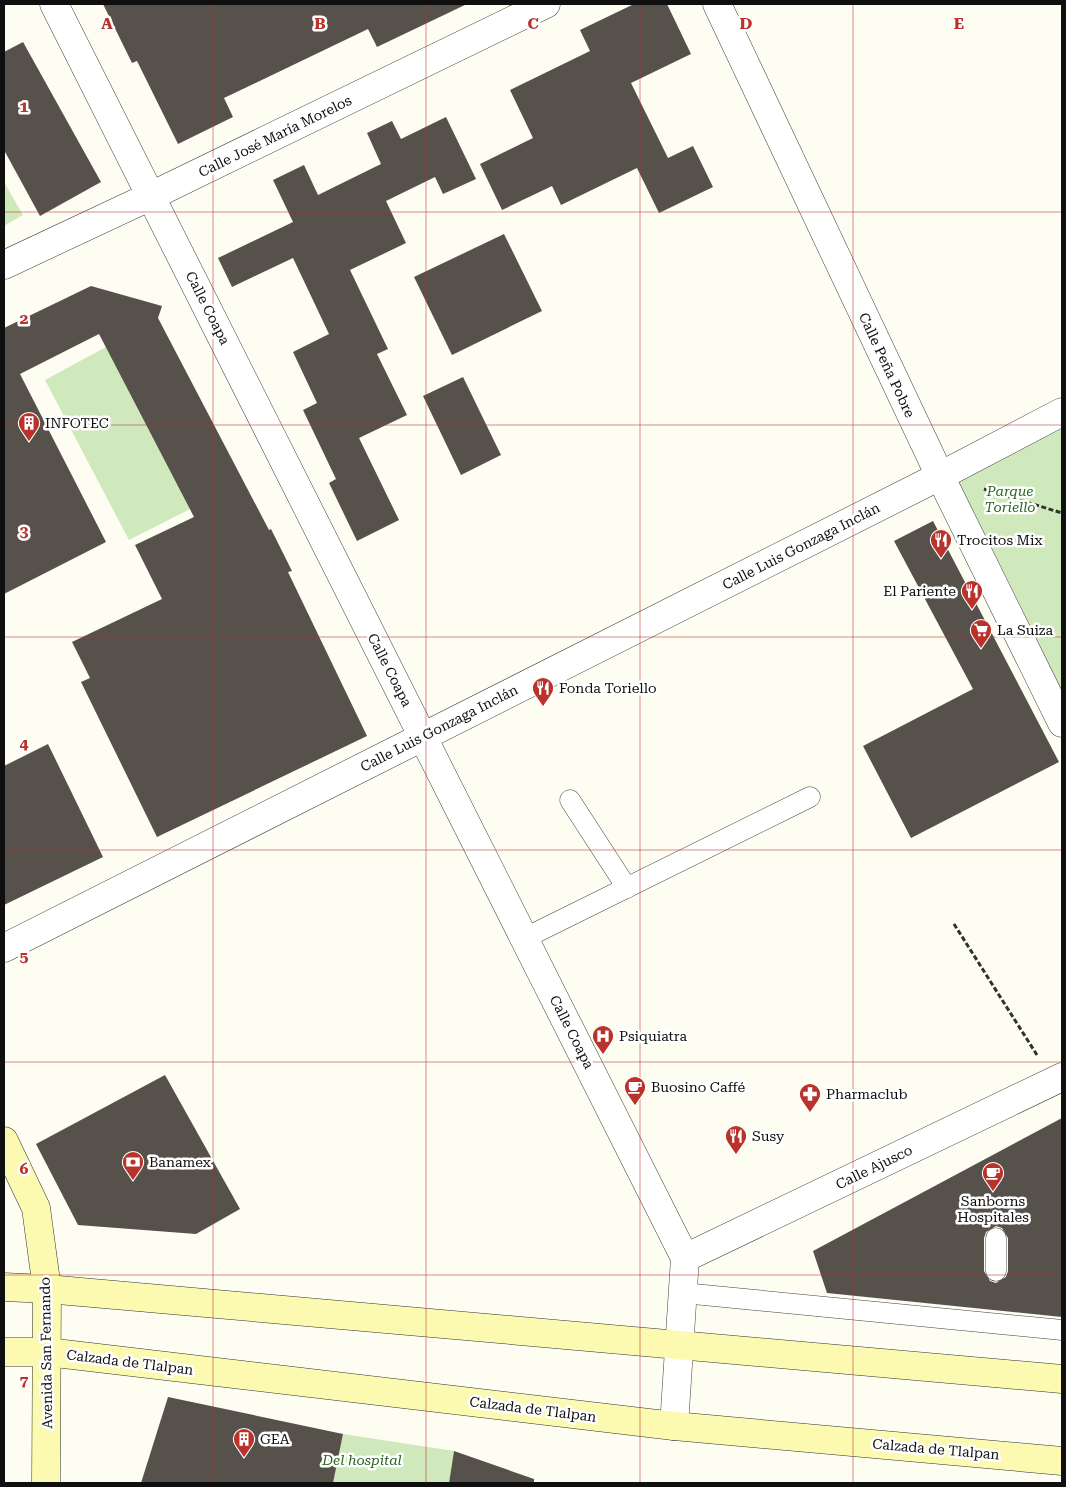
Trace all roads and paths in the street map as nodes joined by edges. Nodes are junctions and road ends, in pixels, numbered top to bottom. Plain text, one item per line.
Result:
1 (54, 4) edge
2 (546, 4) edge
3 (717, 4) edge
4 (151, 196) junction
5 (4, 265) edge
6 (1062, 412) edge
7 (940, 476) junction
8 (1062, 512) edge
9 (1062, 723) edge
10 (423, 736) junction
11 (810, 797) dead end
12 (570, 800) dead end
13 (627, 888) junction
14 (954, 924) dead end
15 (524, 938) junction
16 (4, 948) edge
17 (1058, 1079) edge
18 (4, 1141) edge
19 (996, 1238) dead end
20 (685, 1258) junction
21 (996, 1271) dead end
22 (4, 1288) edge
23 (47, 1289) junction
24 (683, 1293) junction
25 (1062, 1330) edge
26 (681, 1345) junction
27 (4, 1352) edge
28 (47, 1352) junction
29 (1062, 1380) edge
30 (674, 1426) junction
31 (1062, 1460) edge
32 (46, 1483) edge

1 - 4 street, Calle Coapa
2 - 4 street, Calle José María Morelos
3 - 7 street, Calle Peña Pobre
4 - 5 street, Calle José María Morelos
4 - 10 street, Calle Coapa
6 - 7 street, Calle Luis Gonzaga Inclán
7 - 8 path
7 - 9 street, Calle Peña Pobre
7 - 10 street, Calle Luis Gonzaga Inclán
10 - 15 street, Calle Coapa
10 - 16 street, Calle Luis Gonzaga Inclán
11 - 13 lane
12 - 13 lane
13 - 15 lane
14 - 17 path
15 - 20 street, Calle Coapa
17 - 20 street, Calle Ajusco
18 - 23 main road, Avenida San Fernando
19 - 21 lane
20 - 24 street, Calle Coapa
22 - 23 main road
23 - 26 main road
23 - 28 main road, Avenida San Fernando
24 - 25 lane
24 - 26 street, Calle Coapa
26 - 29 main road
26 - 30 street, Calle Coapa
27 - 28 main road, Calzada de Tlalpan
28 - 30 main road, Calzada de Tlalpan
28 - 32 main road, Avenida San Fernando
30 - 31 main road, Calzada de Tlalpan

